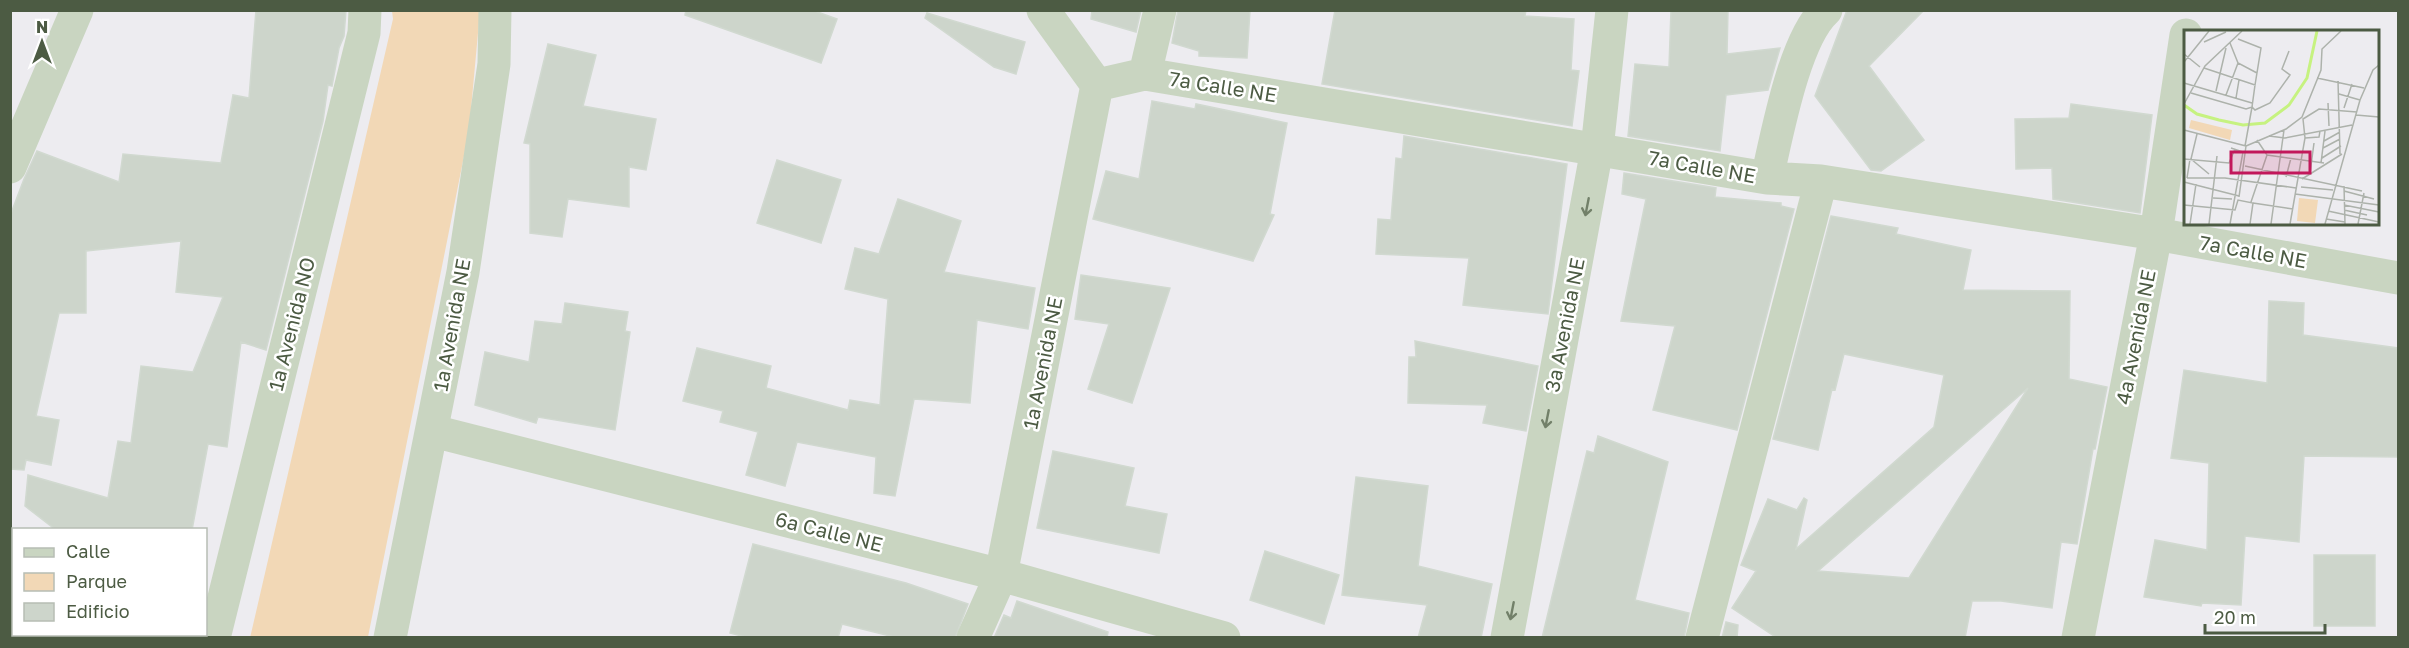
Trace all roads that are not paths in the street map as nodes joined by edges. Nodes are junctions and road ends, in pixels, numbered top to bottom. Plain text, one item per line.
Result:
1 (78, 10) edge
2 (365, 10) edge
3 (495, 10) edge
4 (516, 10) edge
5 (1043, 10) edge
6 (1161, 10) edge
7 (1612, 10) edge
8 (1826, 10) edge
9 (2189, 10) edge
10 (2186, 30) edge
11 (2184, 46) edge
12 (494, 64) junction
13 (1145, 74) junction
14 (1097, 85) junction
15 (1598, 149) junction
16 (10, 167) edge
17 (1767, 178) junction
18 (1821, 181) junction
19 (2156, 234) junction
20 (2398, 278) edge
21 (433, 431) junction
22 (1001, 575) junction
23 (214, 638) edge
24 (390, 638) edge
25 (973, 638) edge
26 (1224, 638) edge
27 (1507, 638) edge
28 (1702, 638) edge
29 (2078, 638) edge

1 - 16 street
2 - 23 street, 1a Avenida NO
3 - 12 street, 1a Avenida NE
4 - 12 street
5 - 14 street
6 - 13 street
7 - 15 street, 3a Avenida NE
8 - 17 street
9 - 10 street, 4a Avenida NE
11 - 19 street, 4a Avenida NE
12 - 21 street, 1a Avenida NE
13 - 14 street, 7a Calle NE
13 - 15 street, 7a Calle NE
14 - 22 street, 1a Avenida NE
15 - 17 street, 7a Calle NE
15 -> 27 street, 3a Avenida NE
17 - 18 street, 7a Calle NE
18 - 19 street, 7a Calle NE
18 - 28 street
19 - 20 street, 7a Calle NE
19 - 29 street, 4a Avenida NE
21 - 22 street, 6a Calle NE
21 - 24 street, 1a Avenida NE
22 - 25 street, 1a Avenida NE
22 - 26 street, 6a Calle NE

